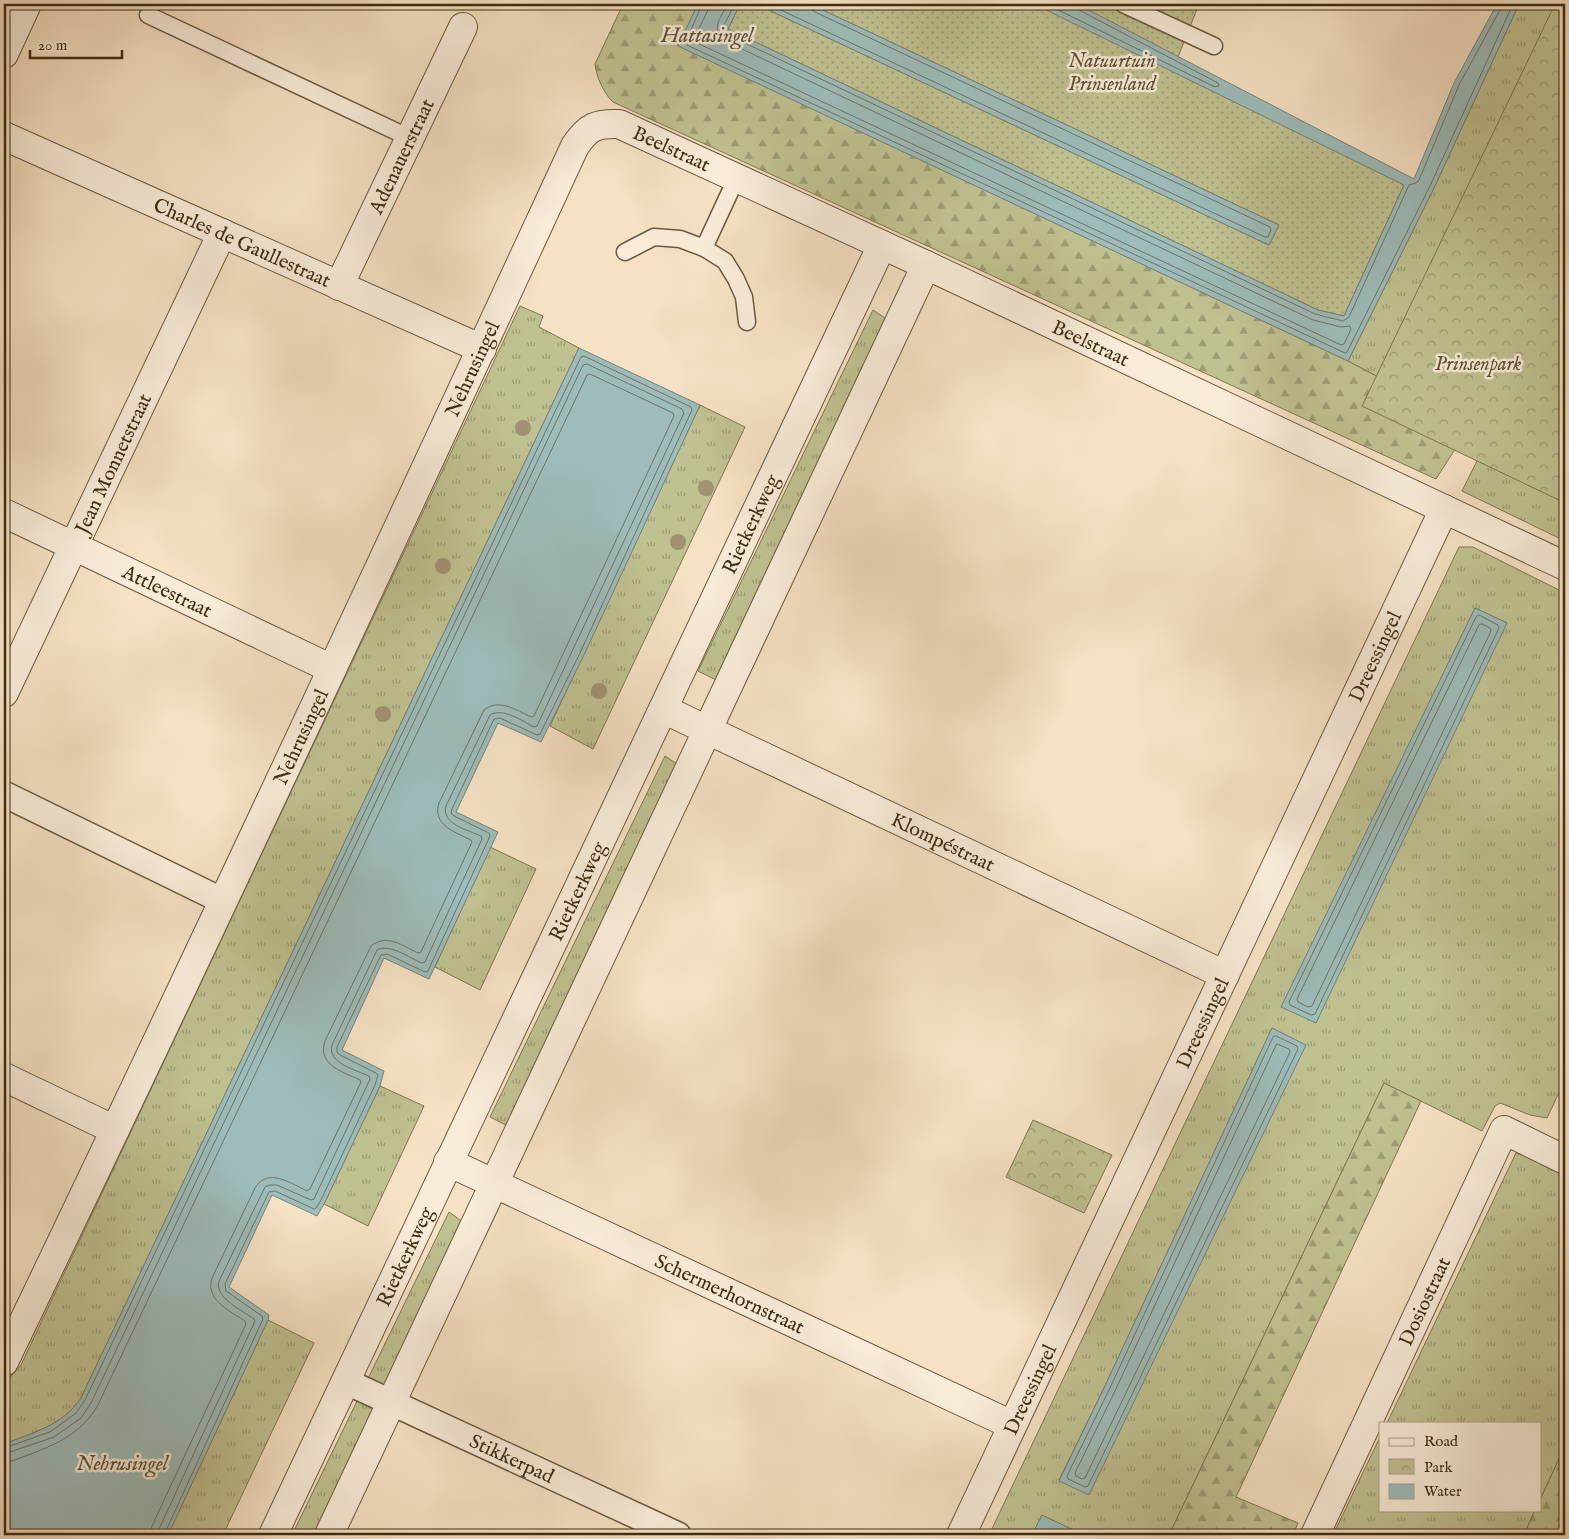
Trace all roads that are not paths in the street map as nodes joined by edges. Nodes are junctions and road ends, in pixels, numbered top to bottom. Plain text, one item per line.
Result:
1 (27, 4) edge
2 (1123, 4) edge
3 (148, 15) dead end
4 (463, 27) dead end
5 (1214, 46) dead end
6 (4, 54) edge
7 (606, 123) joint
8 (4, 136) edge
9 (410, 138) junction
10 (736, 179) junction
11 (222, 233) junction
12 (882, 245) junction
13 (704, 248) junction
14 (625, 252) dead end
15 (926, 265) junction
16 (339, 286) junction
17 (746, 322) dead end
18 (482, 349) junction
19 (1444, 509) junction
20 (4, 512) edge
21 (74, 545) junction
22 (1565, 566) edge
23 (332, 670) junction
24 (4, 693) edge
25 (662, 708) junction
26 (708, 730) junction
27 (4, 794) edge
28 (224, 900) junction
29 (1225, 975) junction
30 (4, 1077) edge
31 (115, 1130) junction
32 (1565, 1160) edge
33 (448, 1162) junction
34 (494, 1184) junction
35 (4, 1362) edge
36 (345, 1381) junction
37 (391, 1402) junction
38 (1012, 1425) junction
39 (272, 1535) edge
40 (329, 1535) edge
41 (678, 1535) edge
42 (960, 1535) edge
43 (1315, 1535) edge

1 - 6 street
2 - 5 lane
3 - 9 lane
4 - 9 street, Adenauerstraat
7 - 10 street, Beelstraat
7 - 18 street, Nehrusingel
8 - 11 street, Charles de Gaullestraat
9 - 16 street, Adenauerstraat
10 - 12 street, Beelstraat
10 - 13 lane, Beelstraat
11 - 16 street, Charles de Gaullestraat
11 - 21 street, Jean Monnetstraat
12 - 15 street, Beelstraat
12 - 25 street, Rietkerkweg
13 - 14 lane
13 - 17 lane
15 - 19 street, Beelstraat
15 - 26 street
16 - 18 street, Charles de Gaullestraat
18 - 23 street, Nehrusingel
19 - 22 street, Beelstraat
19 - 29 street, Dreessingel
20 - 21 street, Attleestraat
21 - 23 street, Attleestraat
21 - 24 street, Jean Monnetstraat
23 - 28 street, Nehrusingel
25 - 26 street, Klompéstraat
25 - 33 street, Rietkerkweg
26 - 29 street, Klompéstraat
26 - 34 street
27 - 28 street
28 - 31 street, Nehrusingel
29 - 38 street, Dreessingel
30 - 31 street
31 - 35 street, Nehrusingel
32 - 43 street, Dosiostraat
33 - 34 street, Schermerhornstraat
33 - 36 street, Rietkerkweg
34 - 37 street
34 - 38 street, Schermerhornstraat
36 - 37 street, Stikkerpad
36 - 39 street, Rietkerkweg
37 - 40 street
37 - 41 street, Stikkerpad
38 - 42 street, Dreessingel

